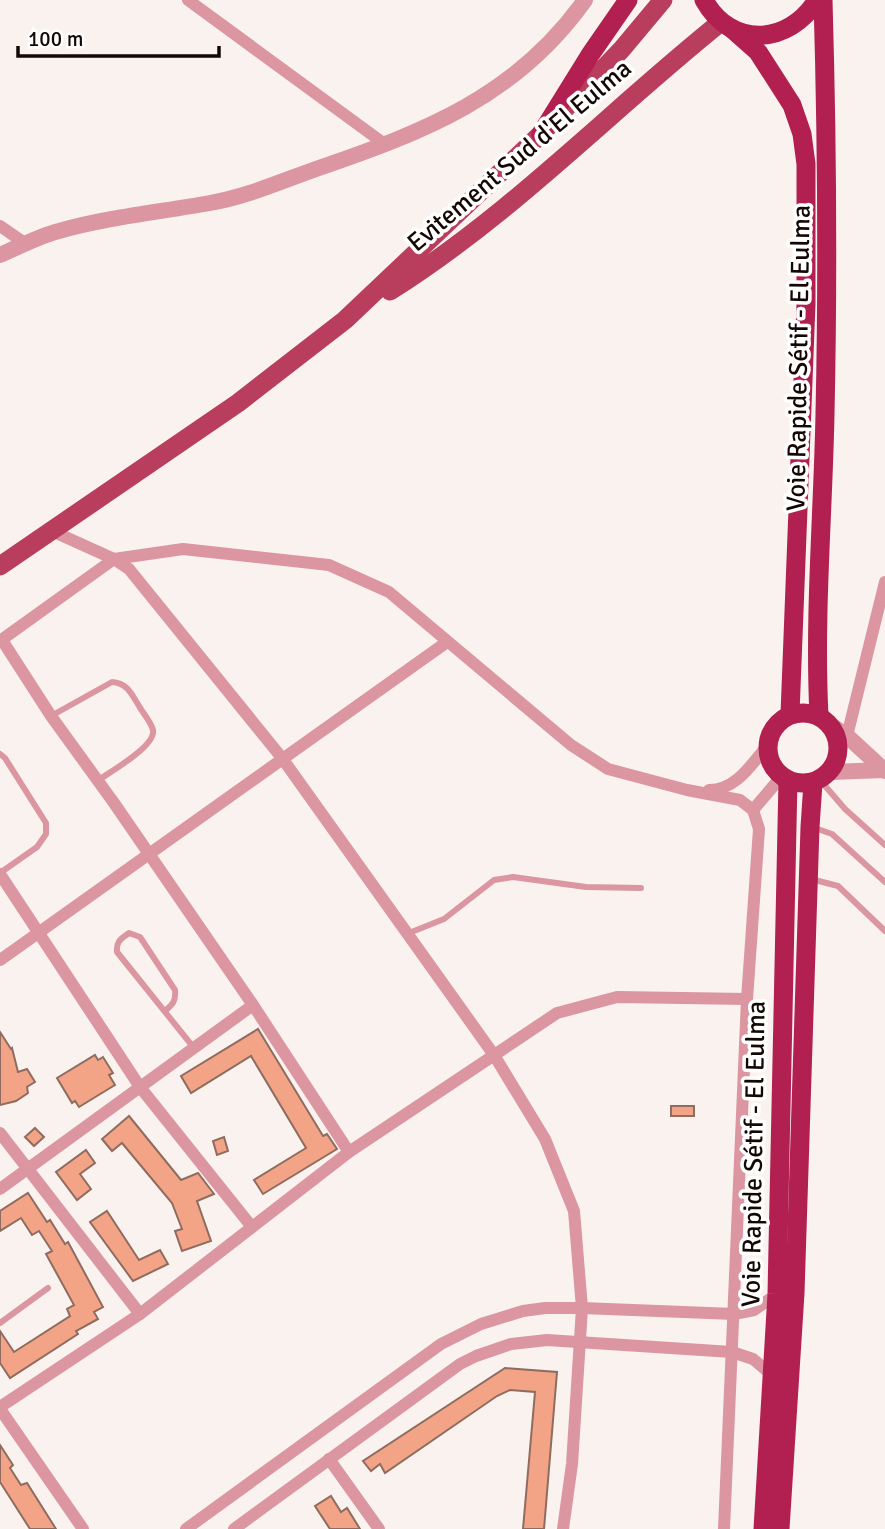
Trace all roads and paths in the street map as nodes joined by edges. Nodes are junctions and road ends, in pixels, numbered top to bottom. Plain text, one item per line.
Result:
1 (188, 0) edge
2 (585, 0) edge
3 (628, 0) edge
4 (663, 0) edge
5 (704, 0) edge
6 (817, 0) edge
7 (822, 0) edge
8 (727, 25) junction
9 (541, 134) junction
10 (386, 145) junction
11 (0, 226) edge
12 (26, 244) junction
13 (0, 255) edge
14 (345, 320) junction
15 (52, 531) junction
16 (114, 559) junction
17 (0, 566) edge
18 (885, 582) edge
19 (1, 640) edge
20 (447, 642) junction
21 (790, 714) junction
22 (51, 716) junction
23 (823, 720) junction
24 (847, 736) junction
25 (767, 746) junction
26 (0, 754) edge
27 (282, 758) junction
28 (885, 770) edge
29 (821, 778) junction
30 (785, 779) junction
31 (97, 781) junction
32 (687, 790) junction
33 (753, 810) junction
34 (810, 827) junction
35 (885, 845) edge
36 (149, 855) junction
37 (0, 873) edge
38 (809, 878) junction
39 (885, 882) edge
40 (641, 888) dead end
41 (885, 932) edge
42 (39, 933) junction
43 (409, 933) junction
44 (0, 960) edge
45 (747, 999) junction
46 (253, 1005) junction
47 (165, 1011) junction
48 (194, 1048) junction
49 (494, 1055) junction
50 (140, 1087) junction
51 (0, 1133) edge
52 (349, 1152) junction
53 (29, 1168) junction
54 (0, 1189) edge
55 (252, 1227) junction
56 (48, 1288) dead end
57 (777, 1294) junction
58 (582, 1308) junction
59 (140, 1314) junction
60 (734, 1314) junction
61 (0, 1323) edge
62 (581, 1342) junction
63 (732, 1352) junction
64 (772, 1375) junction
65 (0, 1408) edge
66 (329, 1459) junction
67 (83, 1529) edge
68 (186, 1529) edge
69 (234, 1529) edge
70 (379, 1529) edge
71 (563, 1529) edge
72 (724, 1529) edge
73 (763, 1529) edge
74 (780, 1529) edge

1 - 10 street
2 - 10 street
3 - 9 highway
4 - 9 main road, Evitement Sud d'El Eulma
5 - 8 highway, Voie Rapide Sétif - El Eulma
6 - 8 highway
7 - 23 highway, Voie Rapide Sétif - El Eulma
8 - 14 main road, Evitement Sud d'El Eulma
8 - 21 highway, Voie Rapide Sétif - El Eulma
9 - 14 main road, Evitement Sud d'El Eulma
10 - 12 street
11 - 12 street
12 - 13 street
14 - 15 main road, Evitement Sud d'El Eulma
15 - 16 street
15 - 17 main road, Evitement Sud d'El Eulma
16 - 19 street
16 - 20 street
16 - 27 street
18 - 24 street
19 - 22 street
20 - 27 street
20 - 32 street
21 - 23 highway
21 - 25 highway
22 - 31 street
22 - 31 lane
23 - 24 street
23 - 29 highway
24 - 28 street
25 - 30 highway
25 - 32 street
26 - 37 lane
27 - 36 street
27 - 43 street
28 - 29 street
29 - 30 highway
29 - 34 highway, Voie Rapide Sétif - El Eulma
29 - 35 lane
30 - 33 street
30 - 57 highway, Voie Rapide Sétif - El Eulma
31 - 36 street
32 - 33 street
33 - 45 street
34 - 38 highway, Voie Rapide Sétif - El Eulma
34 - 39 lane
36 - 42 street
36 - 46 street
37 - 42 street
38 - 41 lane
38 - 74 highway, Voie Rapide Sétif - El Eulma
40 - 43 lane
42 - 44 street
42 - 50 street
43 - 49 street
45 - 49 street
45 - 60 street
46 - 48 street
46 - 52 street
47 - 47 lane
47 - 48 lane
48 - 50 street
49 - 52 street
49 - 58 street
50 - 53 street
50 - 55 street
51 - 53 street
52 - 55 street
53 - 54 street
53 - 59 street
55 - 59 street
56 - 61 lane
57 - 60 street
57 - 64 highway, Voie Rapide Sétif - El Eulma
58 - 60 street
58 - 62 street
58 - 68 street
59 - 65 street
60 - 63 street
62 - 63 street
62 - 66 street
62 - 71 street
63 - 64 street
63 - 72 street
64 - 73 highway, Voie Rapide Sétif - El Eulma
65 - 67 street
66 - 69 street
66 - 70 street

